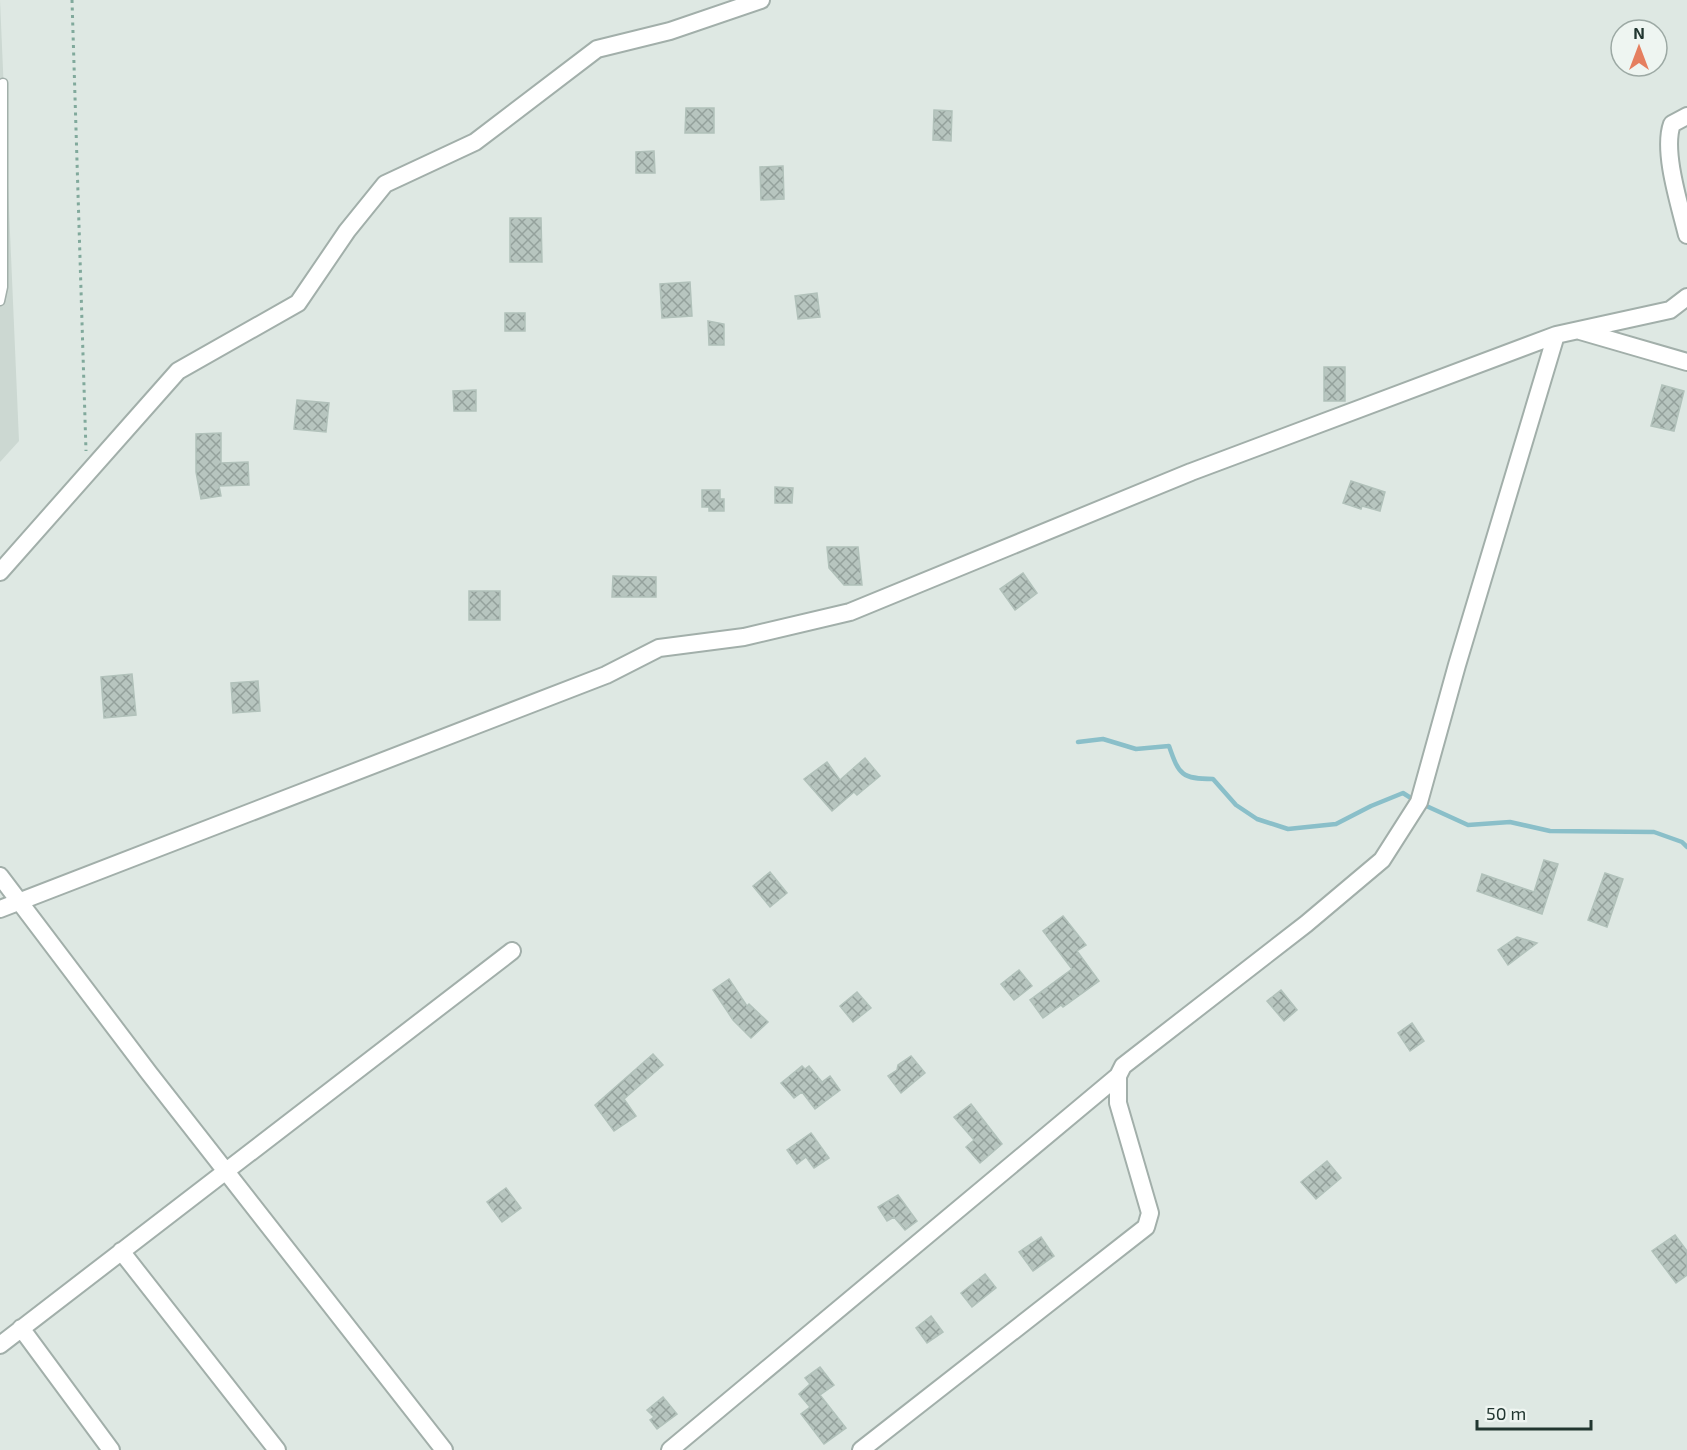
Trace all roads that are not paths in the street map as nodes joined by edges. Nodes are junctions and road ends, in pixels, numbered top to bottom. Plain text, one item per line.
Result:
1 (761, 0) edge
2 (3, 83) dead end
3 (1687, 116) edge
4 (1687, 235) edge
5 (1687, 297) edge
6 (0, 301) edge
7 (1576, 330) junction
8 (1556, 334) junction
9 (1687, 362) edge
10 (0, 572) edge
11 (0, 876) edge
12 (19, 903) junction
13 (0, 909) edge
14 (512, 951) dead end
15 (1118, 1076) junction
16 (225, 1171) junction
17 (121, 1251) junction
18 (21, 1328) junction
19 (0, 1345) edge
20 (440, 1449) edge
21 (111, 1450) edge
22 (277, 1450) edge
23 (670, 1450) edge
24 (861, 1450) edge

1 - 10 street
2 - 6 lane
3 - 4 street
5 - 7 street
7 - 8 street
7 - 9 street
8 - 12 street
8 - 15 street
11 - 12 street
12 - 13 street
12 - 16 street
14 - 16 street
15 - 23 street
15 - 24 street
16 - 17 street
16 - 20 street
17 - 18 street
17 - 22 street
18 - 19 street
18 - 21 street

